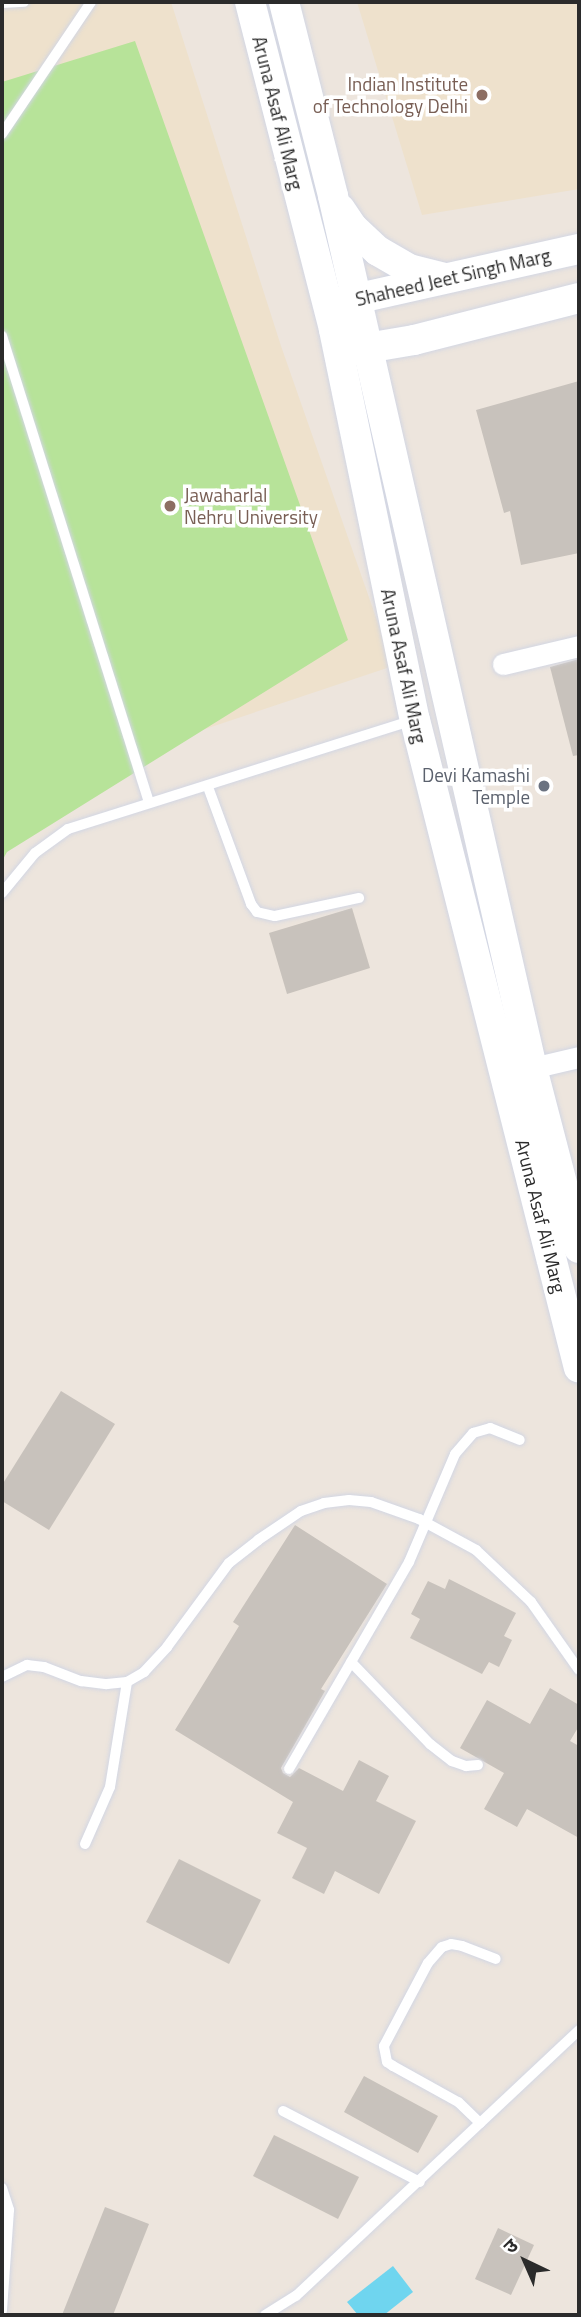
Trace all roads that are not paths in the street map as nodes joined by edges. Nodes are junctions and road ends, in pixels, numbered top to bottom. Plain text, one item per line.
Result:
1 (23, 2) edge
2 (91, 2) edge
3 (250, 2) edge
4 (284, 2) edge
5 (2, 3) edge
6 (2, 134) edge
7 (333, 196) junction
8 (579, 249) edge
9 (444, 278) junction
10 (579, 298) edge
11 (341, 302) junction
12 (2, 335) edge
13 (352, 351) junction
14 (579, 646) edge
15 (503, 664) dead end
16 (450, 711) junction
17 (415, 720) junction
18 (208, 787) junction
19 (149, 802) junction
20 (2, 893) edge
21 (359, 898) dead end
22 (579, 1057) edge
23 (532, 1069) junction
24 (575, 1213) edge
25 (579, 1248) edge
26 (579, 1368) edge
27 (520, 1440) dead end
28 (426, 1522) junction
29 (351, 1662) junction
30 (579, 1670) edge
31 (2, 1677) edge
32 (127, 1682) junction
33 (478, 1765) dead end
34 (289, 1769) dead end
35 (85, 1844) dead end
36 (496, 1959) dead end
37 (579, 2030) edge
38 (283, 2111) dead end
39 (480, 2123) junction
40 (420, 2182) junction
41 (2, 2188) edge
42 (2, 2311) edge
43 (265, 2315) edge

1 - 5 lane
2 - 6 lane
3 - 11 main road, Aruna Asaf Ali Marg
4 - 7 main road, Aruna Asaf Ali Marg
7 - 9 main road
7 - 11 main road, Aruna Asaf Ali Marg
8 - 9 main road, Shaheed Jeet Singh Marg
9 - 11 main road, Shaheed Jeet Singh Marg
10 - 13 main road
11 - 13 main road, Aruna Asaf Ali Marg
12 - 19 lane
13 - 16 main road, Aruna Asaf Ali Marg
13 - 17 main road, Aruna Asaf Ali Marg
14 - 15 street
16 - 17 street
16 - 23 main road, Aruna Asaf Ali Marg
17 - 18 lane
17 - 26 main road, Aruna Asaf Ali Marg
18 - 19 lane
18 - 21 lane
19 - 20 lane
22 - 23 street
23 - 24 main road, Aruna Asaf Ali Marg
24 - 25 main road, Aruna Asaf Ali Marg
27 - 28 lane
28 - 29 lane
28 - 30 lane
28 - 32 lane
29 - 33 lane
29 - 34 lane
31 - 32 lane
32 - 35 lane
36 - 39 lane
37 - 39 lane
38 - 40 lane
39 - 40 lane
40 - 43 lane
41 - 42 lane

